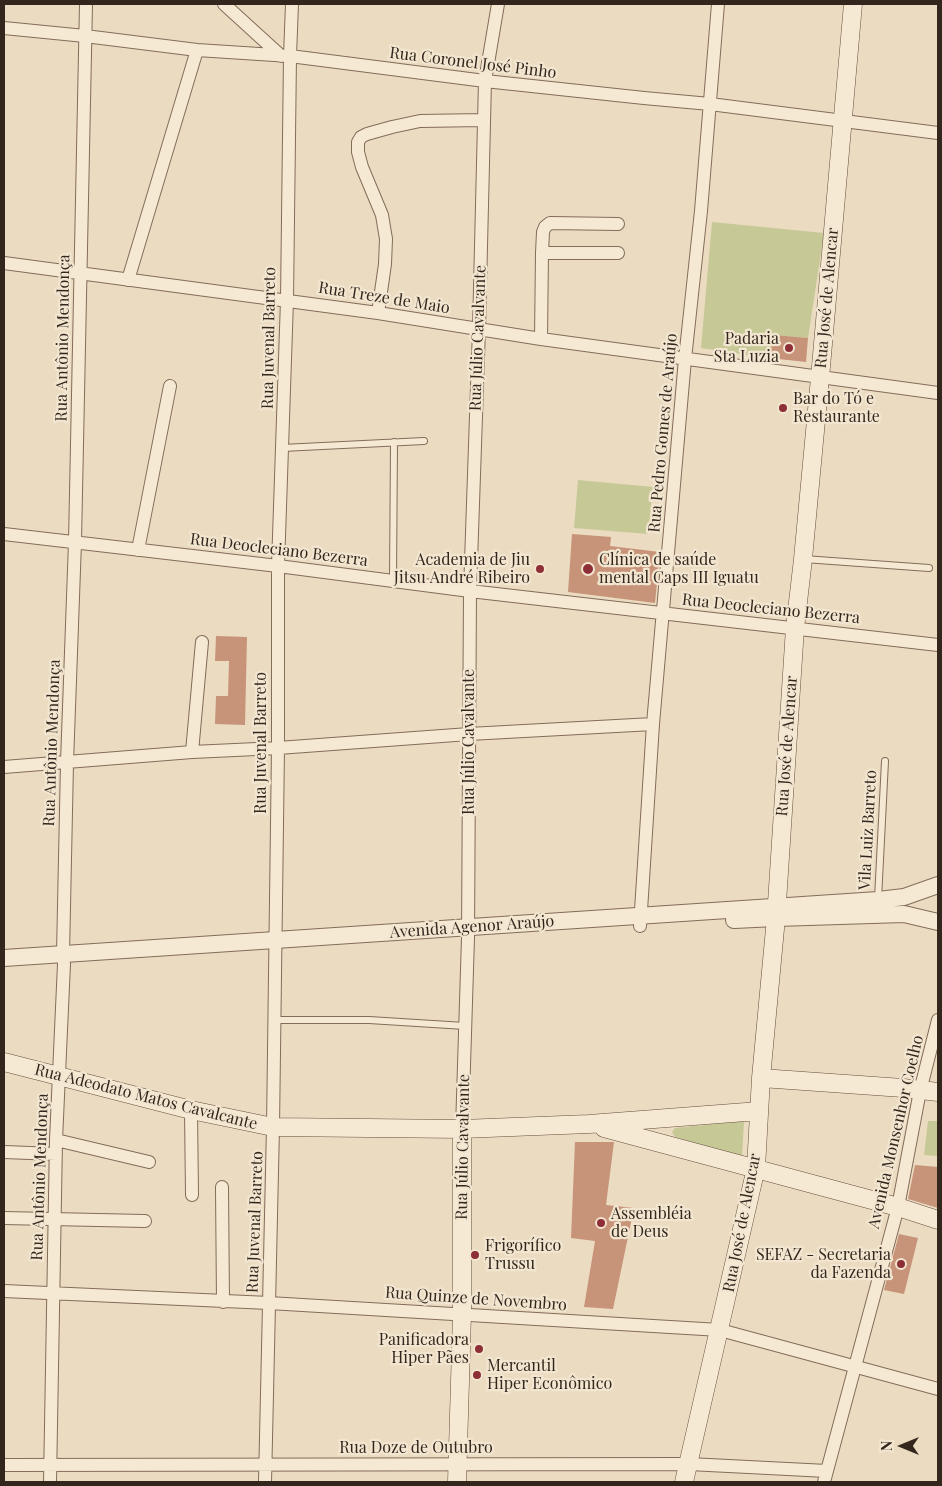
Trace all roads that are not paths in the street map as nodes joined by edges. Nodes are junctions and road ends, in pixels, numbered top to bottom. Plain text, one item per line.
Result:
1 (86, 4) edge
2 (224, 4) edge
3 (292, 4) edge
4 (498, 4) edge
5 (718, 4) edge
6 (853, 4) edge
7 (4, 28) edge
8 (86, 36) junction
9 (197, 50) junction
10 (285, 56) junction
11 (484, 81) junction
12 (710, 104) junction
13 (483, 120) junction
14 (842, 121) junction
15 (938, 132) edge
16 (618, 224) dead end
17 (542, 252) junction
18 (618, 252) dead end
19 (4, 263) edge
20 (81, 274) junction
21 (128, 280) junction
22 (287, 300) junction
23 (378, 313) junction
24 (479, 329) junction
25 (541, 339) junction
26 (685, 359) junction
27 (820, 378) junction
28 (170, 386) dead end
29 (938, 393) edge
30 (424, 441) dead end
31 (394, 442) junction
32 (282, 448) junction
33 (4, 534) edge
34 (75, 542) junction
35 (138, 550) junction
36 (803, 559) junction
37 (278, 566) junction
38 (929, 568) dead end
39 (392, 580) junction
40 (470, 591) junction
41 (663, 613) junction
42 (795, 628) junction
43 (202, 642) dead end
44 (938, 645) edge
45 (653, 724) junction
46 (469, 734) junction
47 (278, 748) junction
48 (192, 752) junction
49 (885, 761) dead end
50 (67, 763) junction
51 (4, 767) edge
52 (938, 885) edge
53 (878, 900) junction
54 (775, 912) junction
55 (640, 921) junction
56 (938, 922) edge
57 (468, 933) junction
58 (275, 945) junction
59 (4, 958) edge
60 (63, 959) junction
61 (4, 968) edge
62 (274, 1020) junction
63 (938, 1020) edge
64 (465, 1026) junction
65 (4, 1062) edge
66 (59, 1076) junction
67 (761, 1078) junction
68 (920, 1091) junction
69 (938, 1092) edge
70 (191, 1110) junction
71 (759, 1112) junction
72 (589, 1124) junction
73 (273, 1127) junction
74 (462, 1129) junction
75 (56, 1140) junction
76 (4, 1152) edge
77 (56, 1154) junction
78 (149, 1162) dead end
79 (756, 1168) junction
80 (222, 1187) dead end
81 (192, 1195) dead end
82 (898, 1207) junction
83 (4, 1218) edge
84 (55, 1219) junction
85 (145, 1220) dead end
86 (938, 1220) edge
87 (4, 1291) edge
88 (53, 1293) junction
89 (223, 1302) junction
90 (269, 1303) junction
91 (462, 1314) junction
92 (720, 1330) junction
93 (854, 1366) junction
94 (938, 1389) edge
95 (265, 1464) junction
96 (689, 1464) junction
97 (4, 1465) edge
98 (50, 1465) junction
99 (457, 1474) edge
100 (826, 1476) edge
101 (50, 1482) edge
102 (265, 1482) edge
103 (684, 1482) edge

1 - 8 street, Rua Antônio Mendonça
2 - 10 street
3 - 10 street, Rua Juvenal Barreto
4 - 11 street, Rua Júlio Cavalvante
5 - 12 street, Rua Pedro Gomes de Araújo
6 - 14 main road, Rua José de Alencar
7 - 8 street, Rua Coronel José Pinho
8 - 9 street, Rua Coronel José Pinho
8 - 20 street, Rua Antônio Mendonça
9 - 10 street, Rua Coronel José Pinho
9 - 21 street
10 - 11 street, Rua Coronel José Pinho
10 - 22 street, Rua Juvenal Barreto
11 - 12 street, Rua Coronel José Pinho
11 - 13 street, Rua Júlio Cavalvante
12 - 14 street, Rua Coronel José Pinho
12 - 26 street, Rua Pedro Gomes de Araújo
13 - 23 street
13 - 24 street, Rua Júlio Cavalvante
14 - 15 street, Rua Coronel José Pinho
14 - 27 main road, Rua José de Alencar
16 - 17 street
17 - 18 street
17 - 25 street
19 - 20 street, Rua Treze de Maio
20 - 21 street, Rua Treze de Maio
20 - 34 street, Rua Antônio Mendonça
21 - 22 street, Rua Treze de Maio
22 - 23 street, Rua Treze de Maio
22 - 32 street, Rua Juvenal Barreto
23 - 24 street, Rua Treze de Maio
24 - 25 street, Rua Treze de Maio
24 - 40 street, Rua Júlio Cavalvante
25 - 26 street, Rua Treze de Maio
26 - 27 street, Rua Treze de Maio
26 - 41 street, Rua Pedro Gomes de Araújo
27 - 29 street, Rua Treze de Maio
27 - 36 main road, Rua José de Alencar
28 - 35 street
30 - 31 lane
31 - 32 lane
31 - 39 lane
32 - 37 street, Rua Juvenal Barreto
33 - 34 street, Rua Deocleciano Bezerra
34 - 35 street, Rua Deocleciano Bezerra
34 - 50 street, Rua Antônio Mendonça
35 - 37 street, Rua Deocleciano Bezerra
36 - 38 lane
36 - 42 main road, Rua José de Alencar
37 - 39 street, Rua Deocleciano Bezerra
37 - 47 street, Rua Juvenal Barreto
39 - 40 street, Rua Deocleciano Bezerra
40 - 41 street, Rua Deocleciano Bezerra
40 - 46 street, Rua Júlio Cavalvante
41 - 42 street, Rua Deocleciano Bezerra
41 - 45 street, Rua Pedro Gomes de Araújo
42 - 44 street, Rua Deocleciano Bezerra
42 - 54 main road, Rua José de Alencar
43 - 48 street
45 - 46 street
45 - 55 street, Rua Pedro Gomes de Araújo
46 - 47 street
46 - 57 street, Rua Júlio Cavalvante
47 - 48 street
47 - 58 street, Rua Juvenal Barreto
48 - 50 street
49 - 53 lane, Vila Luiz Barreto
50 - 51 street
50 - 60 street, Rua Antônio Mendonça
52 - 53 street, Avenida Agenor Araújo
53 - 54 street, Avenida Agenor Araújo
54 - 55 street, Avenida Agenor Araújo
54 - 56 street, Avenida Agenor Araújo
54 - 67 main road, Rua José de Alencar
55 - 57 street, Avenida Agenor Araújo
57 - 58 street, Avenida Agenor Araújo
57 - 64 street, Rua Júlio Cavalvante
58 - 60 street, Avenida Agenor Araújo
58 - 62 street, Rua Juvenal Barreto
59 - 60 street, Avenida Agenor Araújo
60 - 61 street, Avenida Agenor Araújo
60 - 66 street, Rua Antônio Mendonça
62 - 64 lane
62 - 73 street, Rua Juvenal Barreto
63 - 68 street, Avenida Monsenhor Coelho
64 - 74 street, Rua Júlio Cavalvante
65 - 66 main road, Rua Adeodato Matos Cavalcante
66 - 70 main road, Rua Adeodato Matos Cavalcante
66 - 75 street, Rua Antônio Mendonça
67 - 68 main road
67 - 71 main road, Rua José de Alencar
68 - 69 main road
68 - 82 street, Avenida Monsenhor Coelho
70 - 73 main road, Rua Adeodato Matos Cavalcante
70 - 81 street
71 - 72 main road, Rua Adeodato Matos Cavalcante
71 - 79 main road, Rua José de Alencar
72 - 74 main road, Rua Adeodato Matos Cavalcante
72 - 79 main road, Rua Adeodato Matos Cavalcante
73 - 74 main road, Rua Adeodato Matos Cavalcante
73 - 90 street, Rua Juvenal Barreto
74 - 91 main road, Rua Júlio Cavalvante
75 - 77 street, Rua Antônio Mendonça
75 - 78 street
76 - 77 street
77 - 84 street, Rua Antônio Mendonça
79 - 82 main road, Rua Adeodato Matos Cavalcante
79 - 92 main road, Rua José de Alencar
80 - 89 street
82 - 86 main road, Rua Adeodato Matos Cavalcante
82 - 93 street, Avenida Monsenhor Coelho
83 - 84 street
84 - 85 street
84 - 88 street, Rua Antônio Mendonça
87 - 88 street, Rua Quinze de Novembro
88 - 89 street, Rua Quinze de Novembro
88 - 98 street, Rua Antônio Mendonça
89 - 90 street, Rua Quinze de Novembro
90 - 91 street, Rua Quinze de Novembro
90 - 95 street, Rua Juvenal Barreto
91 - 92 street, Rua Quinze de Novembro
91 - 99 main road, Rua Júlio Cavalvante
92 - 93 street, Rua Quinze de Novembro
92 - 96 main road, Rua José de Alencar
93 - 94 street, Rua Quinze de Novembro
93 - 100 street, Avenida Monsenhor Coelho
95 - 98 street, Rua Doze de Outubro
95 - 99 street, Rua Doze de Outubro
95 - 102 street, Rua Juvenal Barreto
96 - 99 street, Rua Doze de Outubro
96 - 100 street, Rua Doze de Outubro
96 - 103 main road, Rua José de Alencar
97 - 98 street, Rua Doze de Outubro
98 - 101 street, Rua Antônio Mendonça

